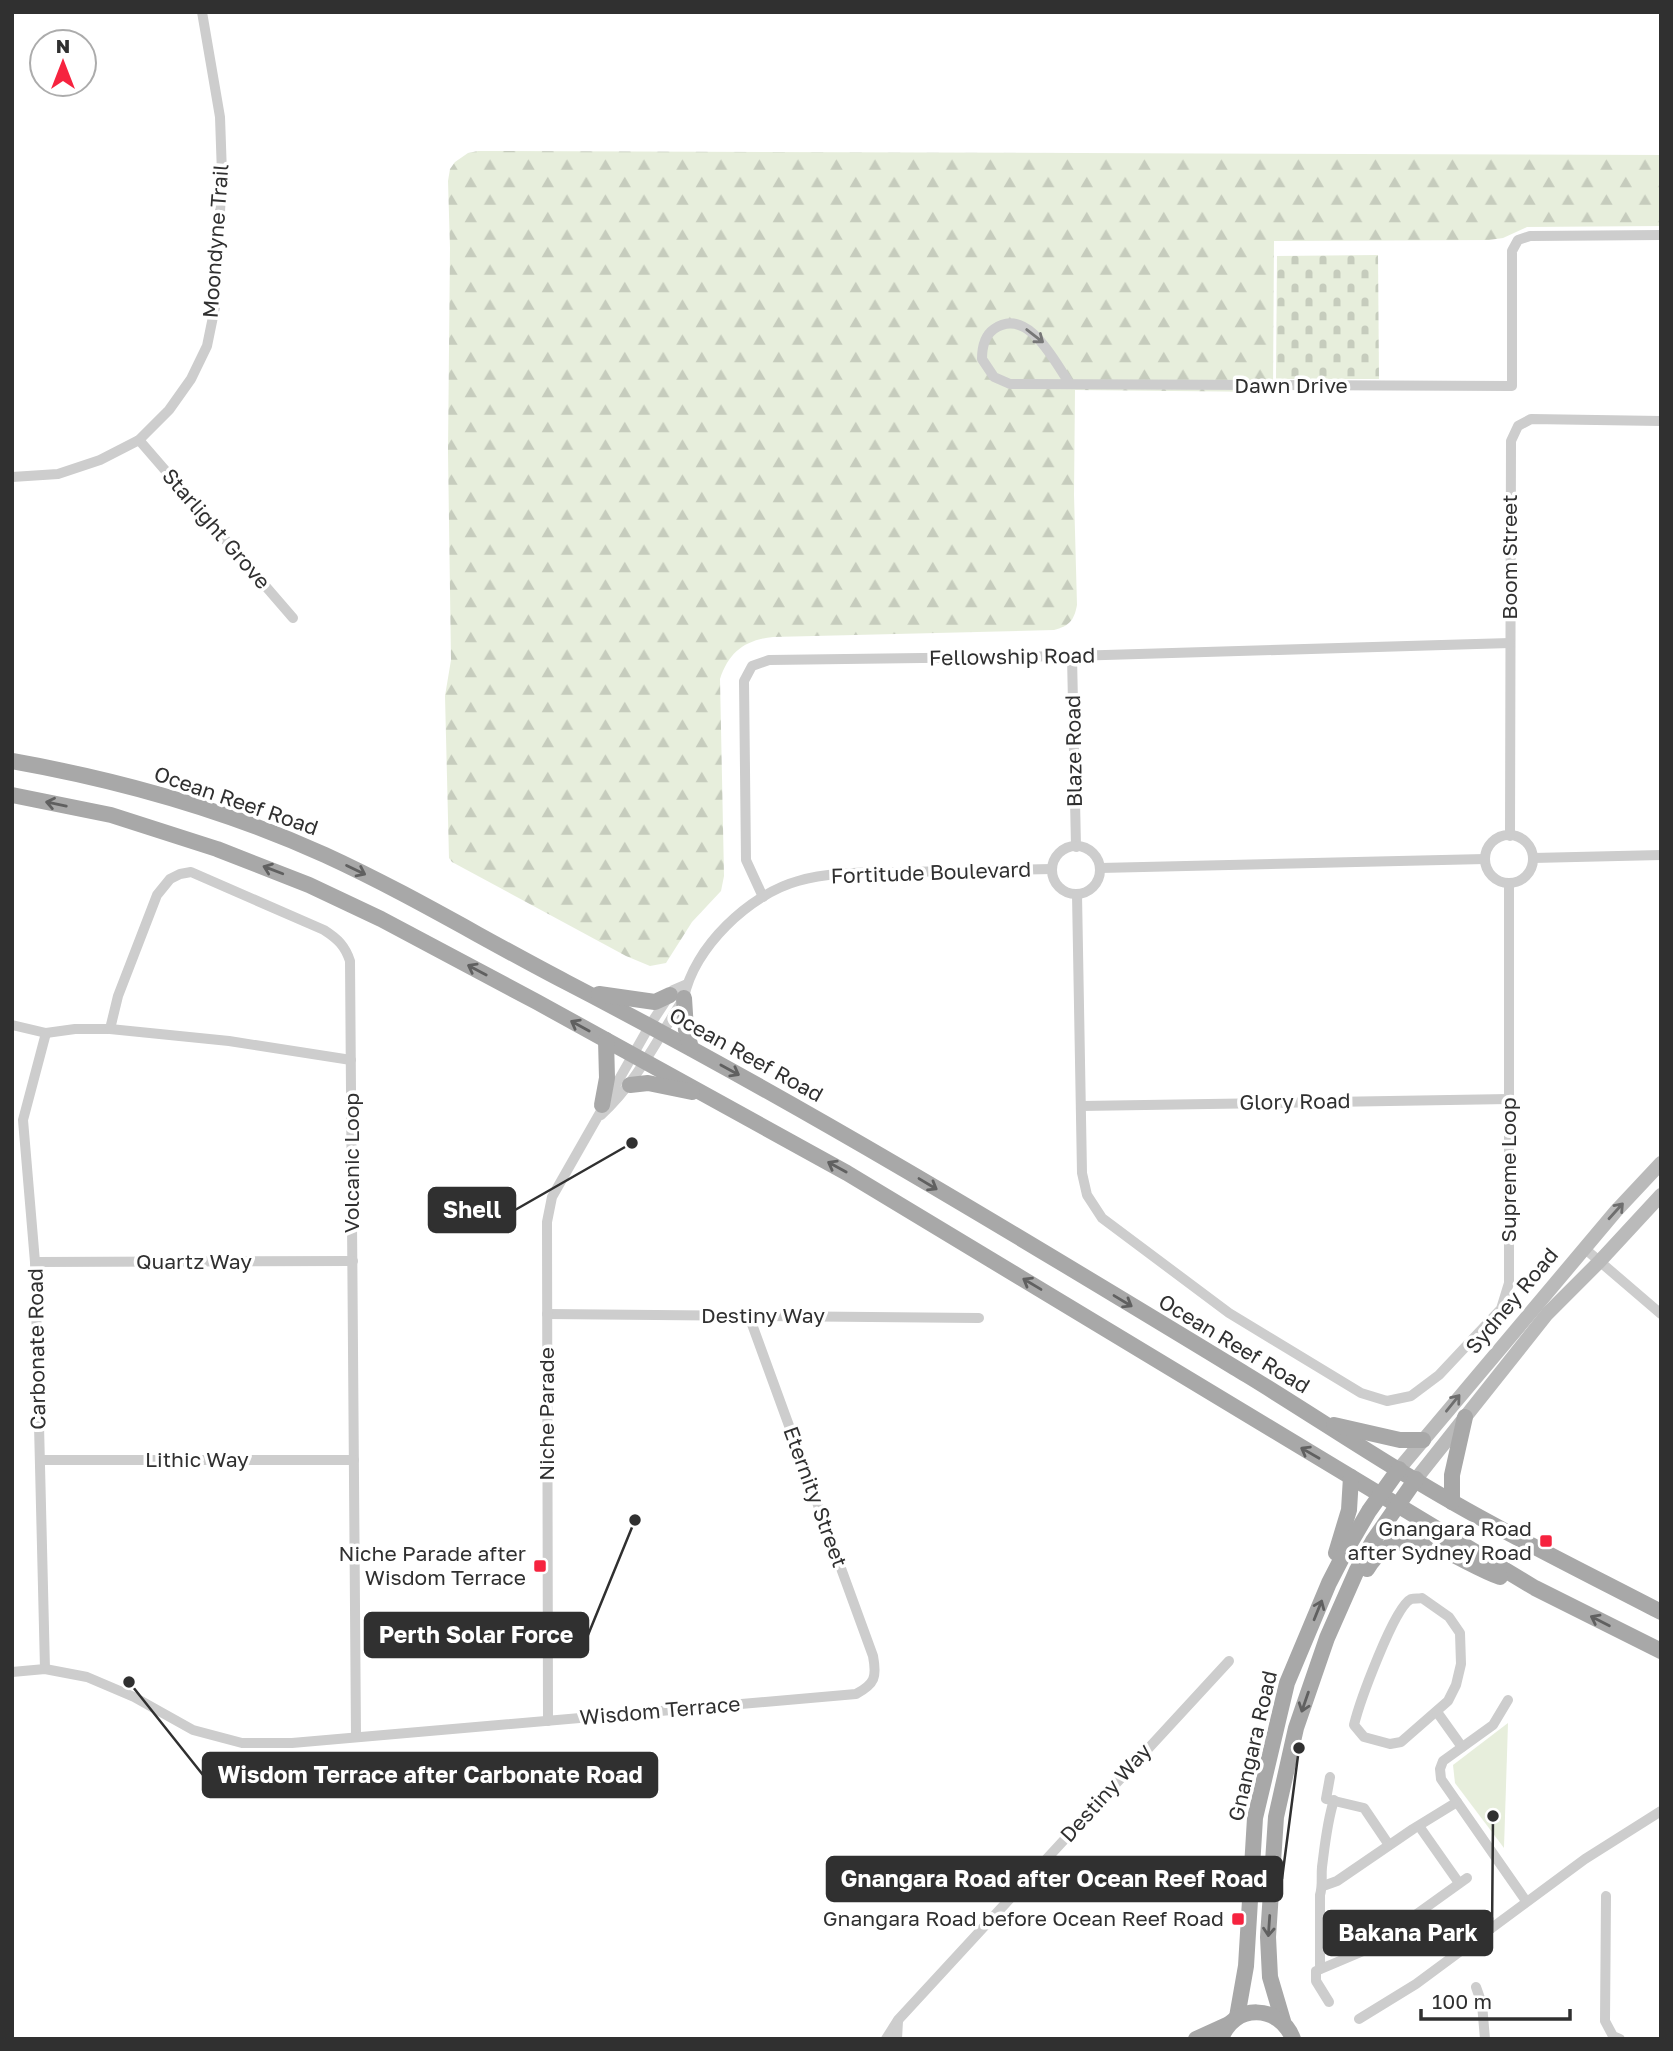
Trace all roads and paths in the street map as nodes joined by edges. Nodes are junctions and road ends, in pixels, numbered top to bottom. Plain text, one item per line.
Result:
1 (202, 12) edge
2 (1661, 235) edge
3 (1070, 384) junction
4 (1661, 421) edge
5 (139, 440) junction
6 (12, 477) edge
7 (293, 618) dead end
8 (1510, 643) junction
9 (1072, 656) junction
10 (12, 761) edge
11 (12, 795) edge
12 (1510, 835) junction
13 (1076, 847) junction
14 (1661, 855) edge
15 (1532, 858) junction
16 (1485, 859) junction
17 (1100, 868) junction
18 (1052, 869) junction
19 (1509, 883) junction
20 (1077, 894) junction
21 (763, 897) junction
22 (586, 992) junction
23 (680, 992) junction
24 (12, 1026) edge
25 (656, 1028) junction
26 (110, 1029) junction
27 (46, 1033) junction
28 (606, 1040) junction
29 (691, 1048) junction
30 (638, 1058) junction
31 (351, 1060) junction
32 (630, 1085) junction
33 (704, 1094) junction
34 (1509, 1099) junction
35 (1081, 1106) junction
36 (599, 1112) junction
37 (1661, 1163) edge
38 (1661, 1195) edge
39 (1584, 1248) junction
40 (353, 1261) junction
41 (35, 1262) junction
42 (1599, 1262) junction
43 (547, 1314) junction
44 (1661, 1314) edge
45 (749, 1316) junction
46 (979, 1318) dead end
47 (1465, 1417) junction
48 (1318, 1420) junction
49 (1423, 1440) junction
50 (40, 1460) junction
51 (354, 1461) junction
52 (1399, 1469) junction
53 (1351, 1477) junction
54 (1416, 1479) junction
55 (1380, 1495) junction
56 (1452, 1502) junction
57 (1398, 1505) junction
58 (1329, 1583) junction
59 (1535, 1588) junction
60 (1661, 1612) edge
61 (1327, 1637) junction
62 (1661, 1651) edge
63 (1228, 1661) dead end
64 (45, 1669) junction
65 (12, 1672) edge
66 (874, 1679) joint
67 (1508, 1700) dead end
68 (1437, 1712) junction
69 (548, 1721) junction
70 (356, 1737) junction
71 (1462, 1747) junction
72 (1330, 1777) dead end
73 (1334, 1800) junction
74 (1457, 1802) junction
75 (1661, 1811) edge
76 (1419, 1826) junction
77 (1389, 1845) junction
78 (1323, 1886) junction
79 (1606, 1896) dead end
80 (1526, 1901) junction
81 (1320, 1969) junction
82 (1476, 1987) dead end
83 (1329, 2002) dead end
84 (1359, 2019) dead end
85 (898, 2020) junction
86 (1283, 2021) junction
87 (1229, 2027) edge
88 (886, 2039) edge
89 (897, 2039) edge
90 (1196, 2039) edge
91 (1293, 2039) edge
92 (1485, 2039) edge
93 (1620, 2039) edge

1 - 5 street, Moondyne Trail
2 - 3 street, Dawn Drive
3 -> 3 street, Dawn Drive
4 - 8 street, Boom Street
5 - 6 street, Moondyne Trail
5 - 7 street, Starlight Grove
8 - 9 street, Fellowship Road
8 - 12 street, Boom Street
9 - 13 street, Blaze Road
9 - 21 street, Fellowship Road
10 -> 22 main road, Ocean Reef Road
28 -> 11 main road
12 - 15 street
12 - 16 street
13 - 17 street
13 - 18 street
14 - 15 street
15 - 19 street
16 - 17 street
16 - 19 street
17 - 20 street
18 - 20 street
18 - 21 street, Fortitude Boulevard
19 - 34 street, Supreme Loop
20 - 35 street, Supreme Loop
21 - 23 street, Fortitude Boulevard
22 - 23 main road
22 - 25 main road, Ocean Reef Road
23 - 25 street, Fortitude Boulevard
23 - 29 main road
24 - 27 street
25 - 29 main road, Ocean Reef Road
25 - 30 street, Niche Parade
26 - 27 street
26 - 31 street
26 - 31 street, Volcanic Loop
27 - 41 street, Carbonate Road
28 - 30 main road
28 - 36 main road
29 -> 48 main road, Ocean Reef Road
30 - 32 street, Niche Parade
30 - 33 main road
30 - 36 street, Niche Parade
31 - 40 street, Volcanic Loop
32 - 33 main road
32 - 36 street, Niche Parade
53 -> 33 main road
34 - 35 street, Glory Road
34 - 35 street, Supreme Loop
36 - 43 street, Niche Parade
39 -> 37 street, Sydney Road
38 - 42 street, Sydney Road
39 - 42 street
49 -> 39 street, Sydney Road
40 - 41 street, Quartz Way
40 - 51 street, Volcanic Loop
41 - 50 street, Carbonate Road
42 - 44 street
42 - 47 street, Sydney Road
43 - 45 street, Destiny Way
43 - 69 street, Niche Parade
45 - 46 street, Destiny Way
45 - 66 street, Eternity Street
47 - 54 street, Sydney Road
47 - 56 main road
48 - 49 main road
48 - 52 main road, Ocean Reef Road
49 - 52 street, Sydney Road
50 - 51 street, Lithic Way
50 - 64 street, Carbonate Road
51 - 70 street, Volcanic Loop
52 - 54 main road, Ocean Reef Road
52 - 55 main road, Gnangara Road
53 - 55 main road
53 - 58 main road
54 - 56 main road
54 - 57 main road, Gnangara Road
55 - 57 main road
55 - 58 main road, Gnangara Road
56 - 60 main road
57 - 59 main road
57 - 61 main road, Gnangara Road
87 -> 58 main road, Gnangara Road
59 - 61 main road
62 -> 59 main road
61 -> 86 main road, Gnangara Road
63 - 85 street, Destiny Way
64 - 65 street, Wisdom Terrace
64 - 70 street, Wisdom Terrace
66 - 69 street, Wisdom Terrace
67 - 71 street
68 - 68 street
68 - 71 street
69 - 70 street, Wisdom Terrace
71 - 74 street
72 - 73 street
73 - 77 street
73 - 78 street
74 - 76 street
74 - 80 street
75 - 80 street
76 - 77 street
76 - 81 street
77 - 78 street
78 - 81 street
79 - 93 street
80 - 84 street
81 - 83 street
82 - 92 street
85 - 88 street
85 - 89 street
86 - 87 main road
86 - 91 main road, Gnangara Road
87 - 90 main road

